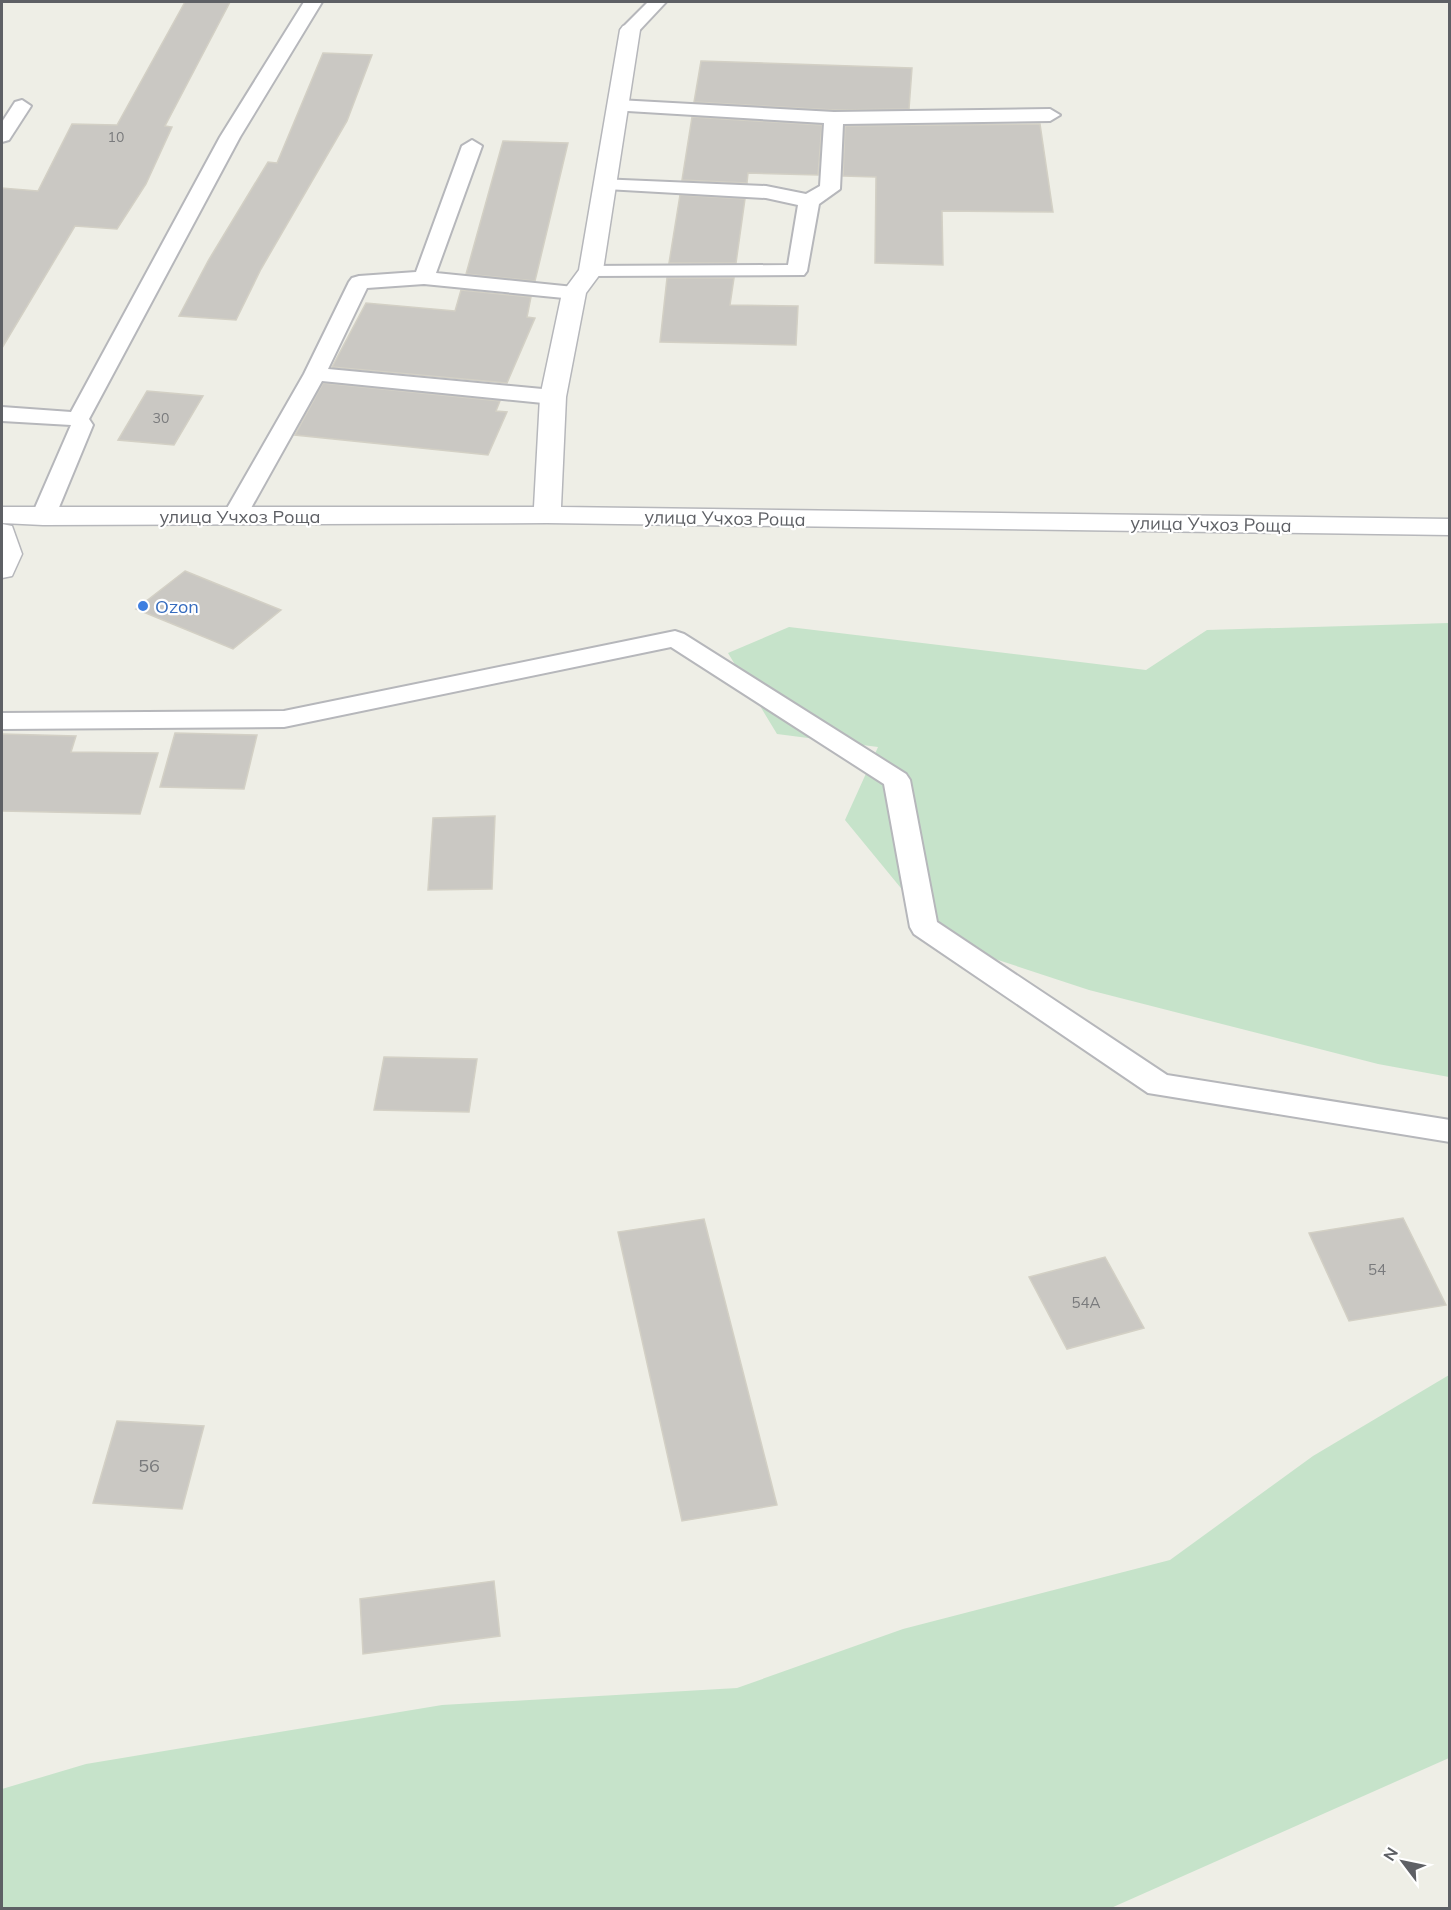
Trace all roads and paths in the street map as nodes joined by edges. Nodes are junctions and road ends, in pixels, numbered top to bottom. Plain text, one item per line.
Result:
1 (313, 2) edge
2 (657, 2) edge
3 (630, 30) joint
4 (22, 106) dead end
5 (618, 106) junction
6 (1050, 114) dead end
7 (834, 118) junction
8 (2, 136) edge
9 (472, 146) dead end
10 (606, 183) junction
11 (809, 201) junction
12 (591, 270) junction
13 (424, 278) junction
14 (574, 293) junction
15 (315, 374) junction
16 (553, 397) junction
17 (2, 414) edge
18 (78, 419) junction
19 (2, 515) edge
20 (547, 515) junction
21 (43, 517) junction
22 (234, 517) junction
23 (1449, 527) edge
24 (2, 532) edge
25 (2, 570) edge
26 (2, 721) edge
27 (1449, 1131) edge

1 - 18 lane
2 - 3 lane
3 - 5 street
4 - 8 lane
5 - 7 lane
5 - 10 street
6 - 7 lane
7 - 11 lane
9 - 13 lane
10 - 11 lane
10 - 12 street
11 - 12 lane
12 - 14 street
13 - 14 lane
13 - 15 lane
14 - 16 street
15 - 16 lane
15 - 22 lane
16 - 20 street
17 - 18 lane
18 - 21 lane
19 - 21 street, улица Учхоз Роща
20 - 22 street, улица Учхоз Роща
20 - 23 street, улица Учхоз Роща
21 - 22 street, улица Учхоз Роща
24 - 25 street
26 - 27 lane

